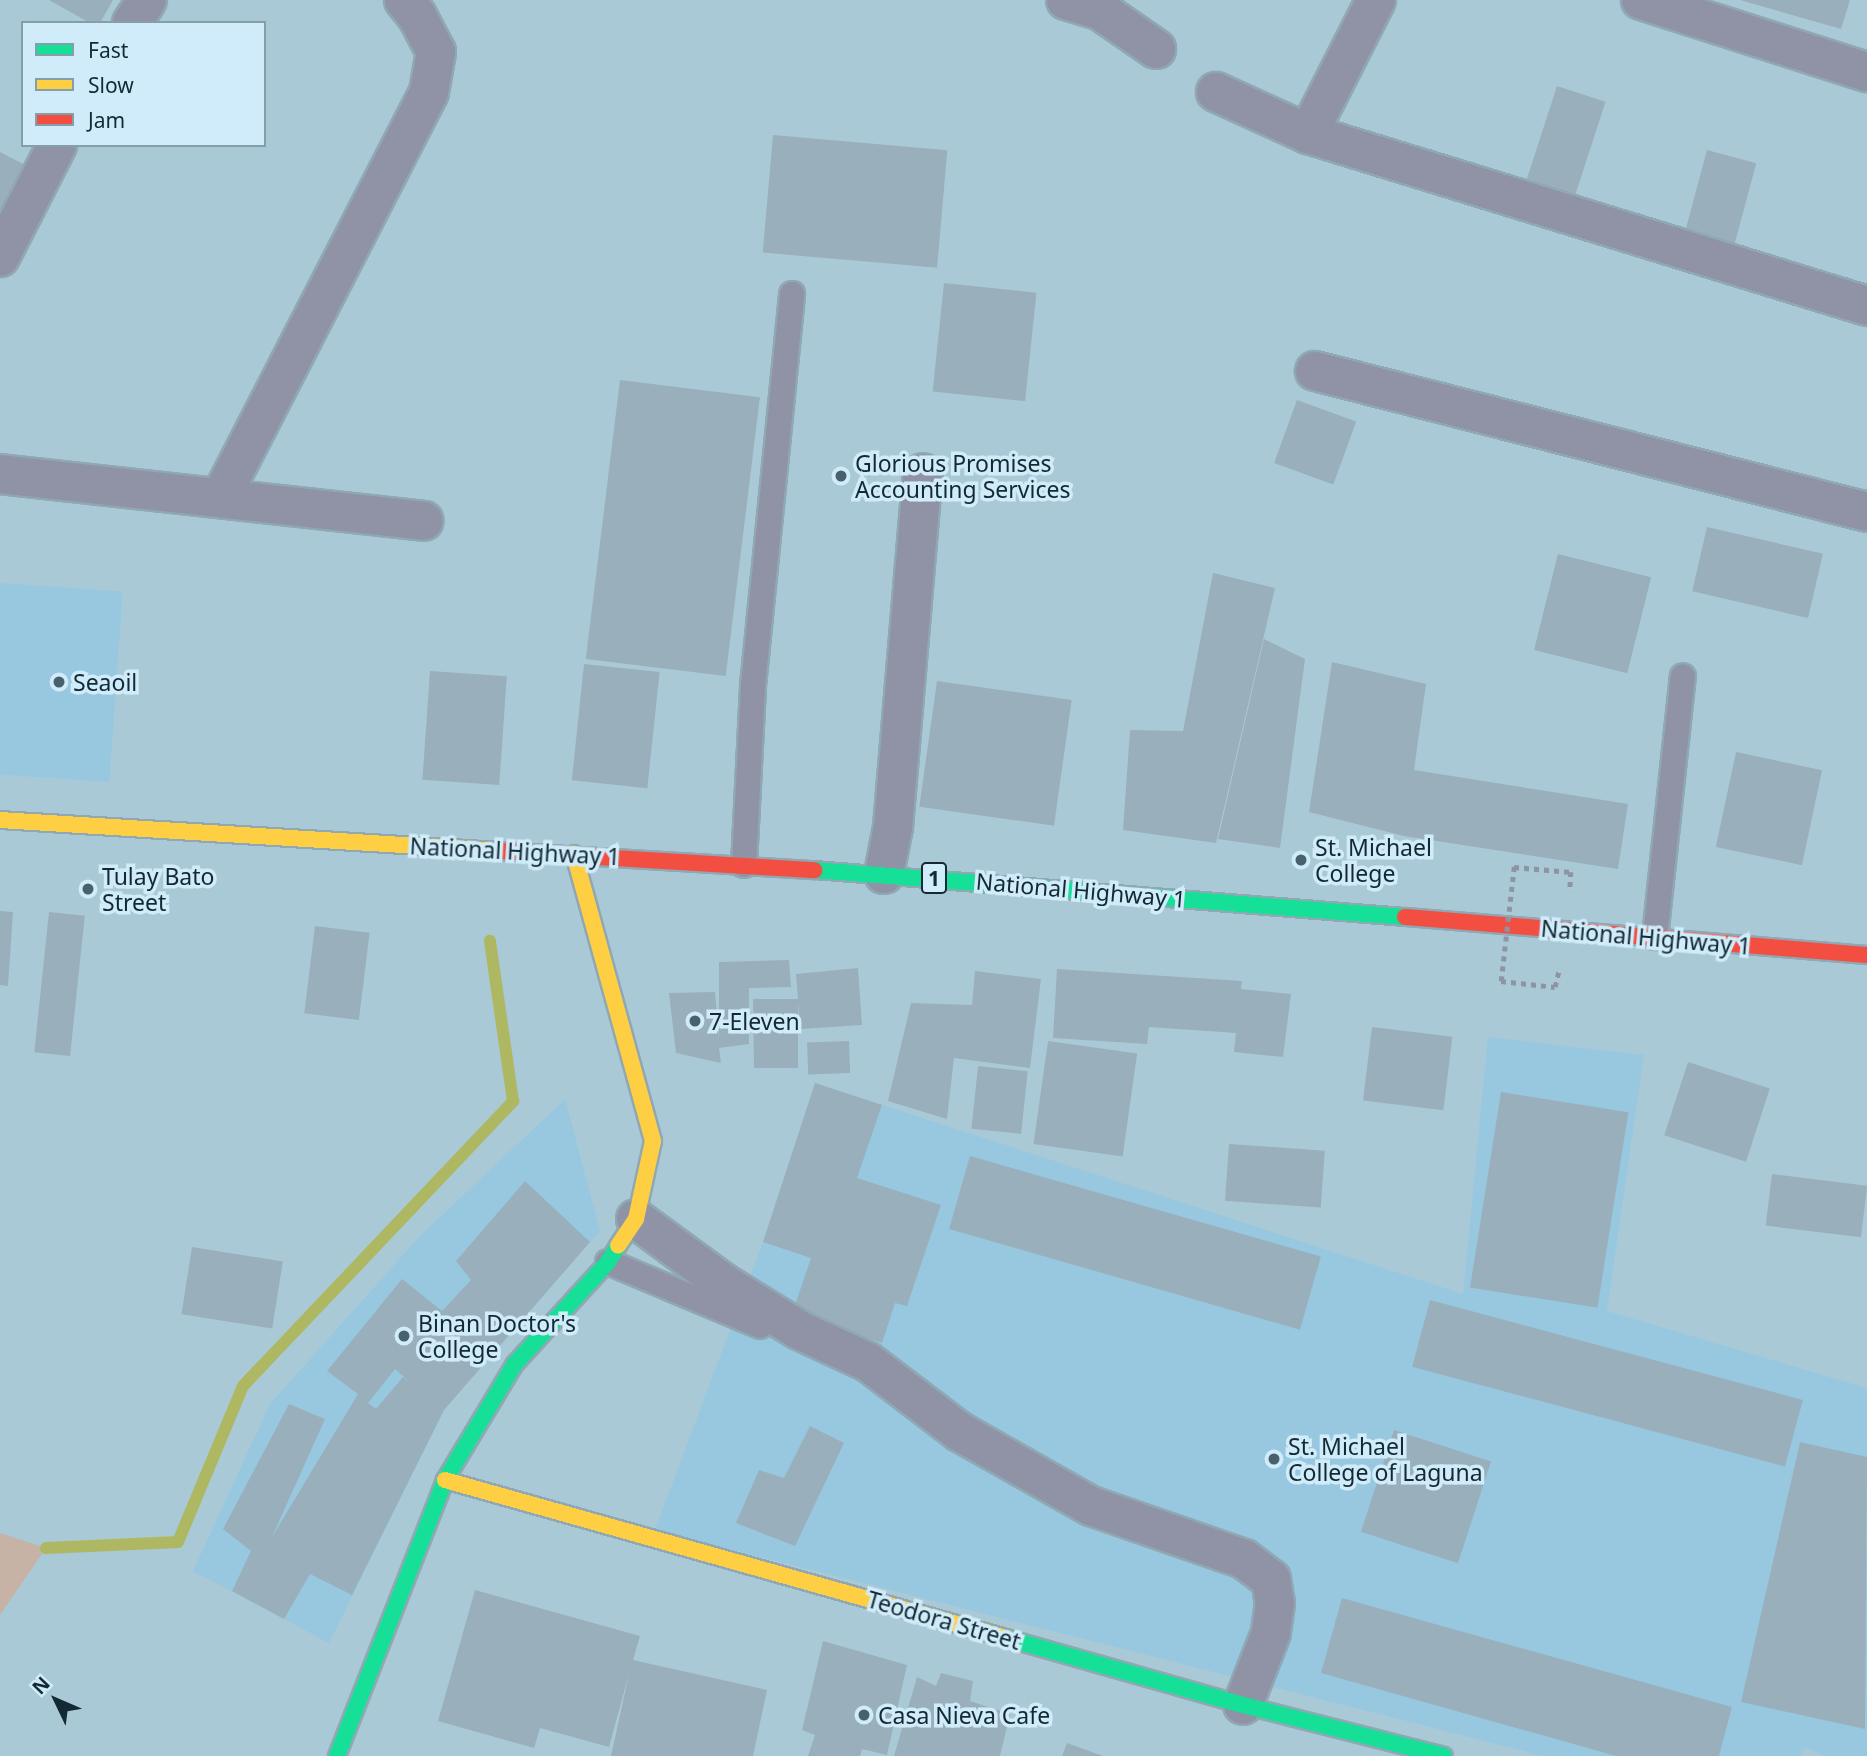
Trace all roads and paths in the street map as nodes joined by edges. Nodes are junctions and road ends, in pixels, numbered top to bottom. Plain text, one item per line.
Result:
1 (147, 0) edge
2 (404, 0) edge
3 (1066, 0) edge
4 (1376, 0) edge
5 (1641, 0) edge
6 (133, 21) edge
7 (1156, 49) dead end
8 (1867, 72) edge
9 (1216, 92) dead end
10 (1308, 134) junction
11 (56, 147) edge
12 (0, 257) edge
13 (792, 294) dead end
14 (1867, 306) edge
15 (1315, 371) dead end
16 (922, 473) dead end
17 (0, 474) edge
18 (220, 498) junction
19 (1867, 512) edge
20 (423, 521) dead end
21 (1683, 676) dead end
22 (0, 820) edge
23 (574, 854) junction
24 (744, 866) junction
25 (1571, 872) dead end
26 (884, 874) junction
27 (1655, 937) junction
28 (1867, 955) edge
29 (1555, 987) dead end
30 (636, 1219) junction
31 (608, 1262) junction
32 (760, 1326) dead end
33 (445, 1480) junction
34 (1243, 1705) junction
35 (337, 1756) edge
36 (1444, 1756) edge

1 - 6 street
2 - 18 street
3 - 7 street
4 - 10 street
5 - 8 street
9 - 10 street
10 - 14 street
11 - 12 street
13 - 24 lane
15 - 19 street
16 - 26 street
17 - 18 street
18 - 20 street
21 - 27 lane
22 - 23 main road, National Highway 1 / 1
23 - 24 main road, National Highway 1 / 1
23 - 30 main road
24 - 26 main road, National Highway 1 / 1
25 - 29 path, bridge
26 - 27 main road, National Highway 1 / 1
27 - 28 main road, National Highway 1 / 1
30 - 31 main road
30 - 34 street
31 - 32 lane
31 - 33 main road
33 - 34 main road, Teodora Street
33 - 35 main road
34 - 36 main road, Teodora Street

